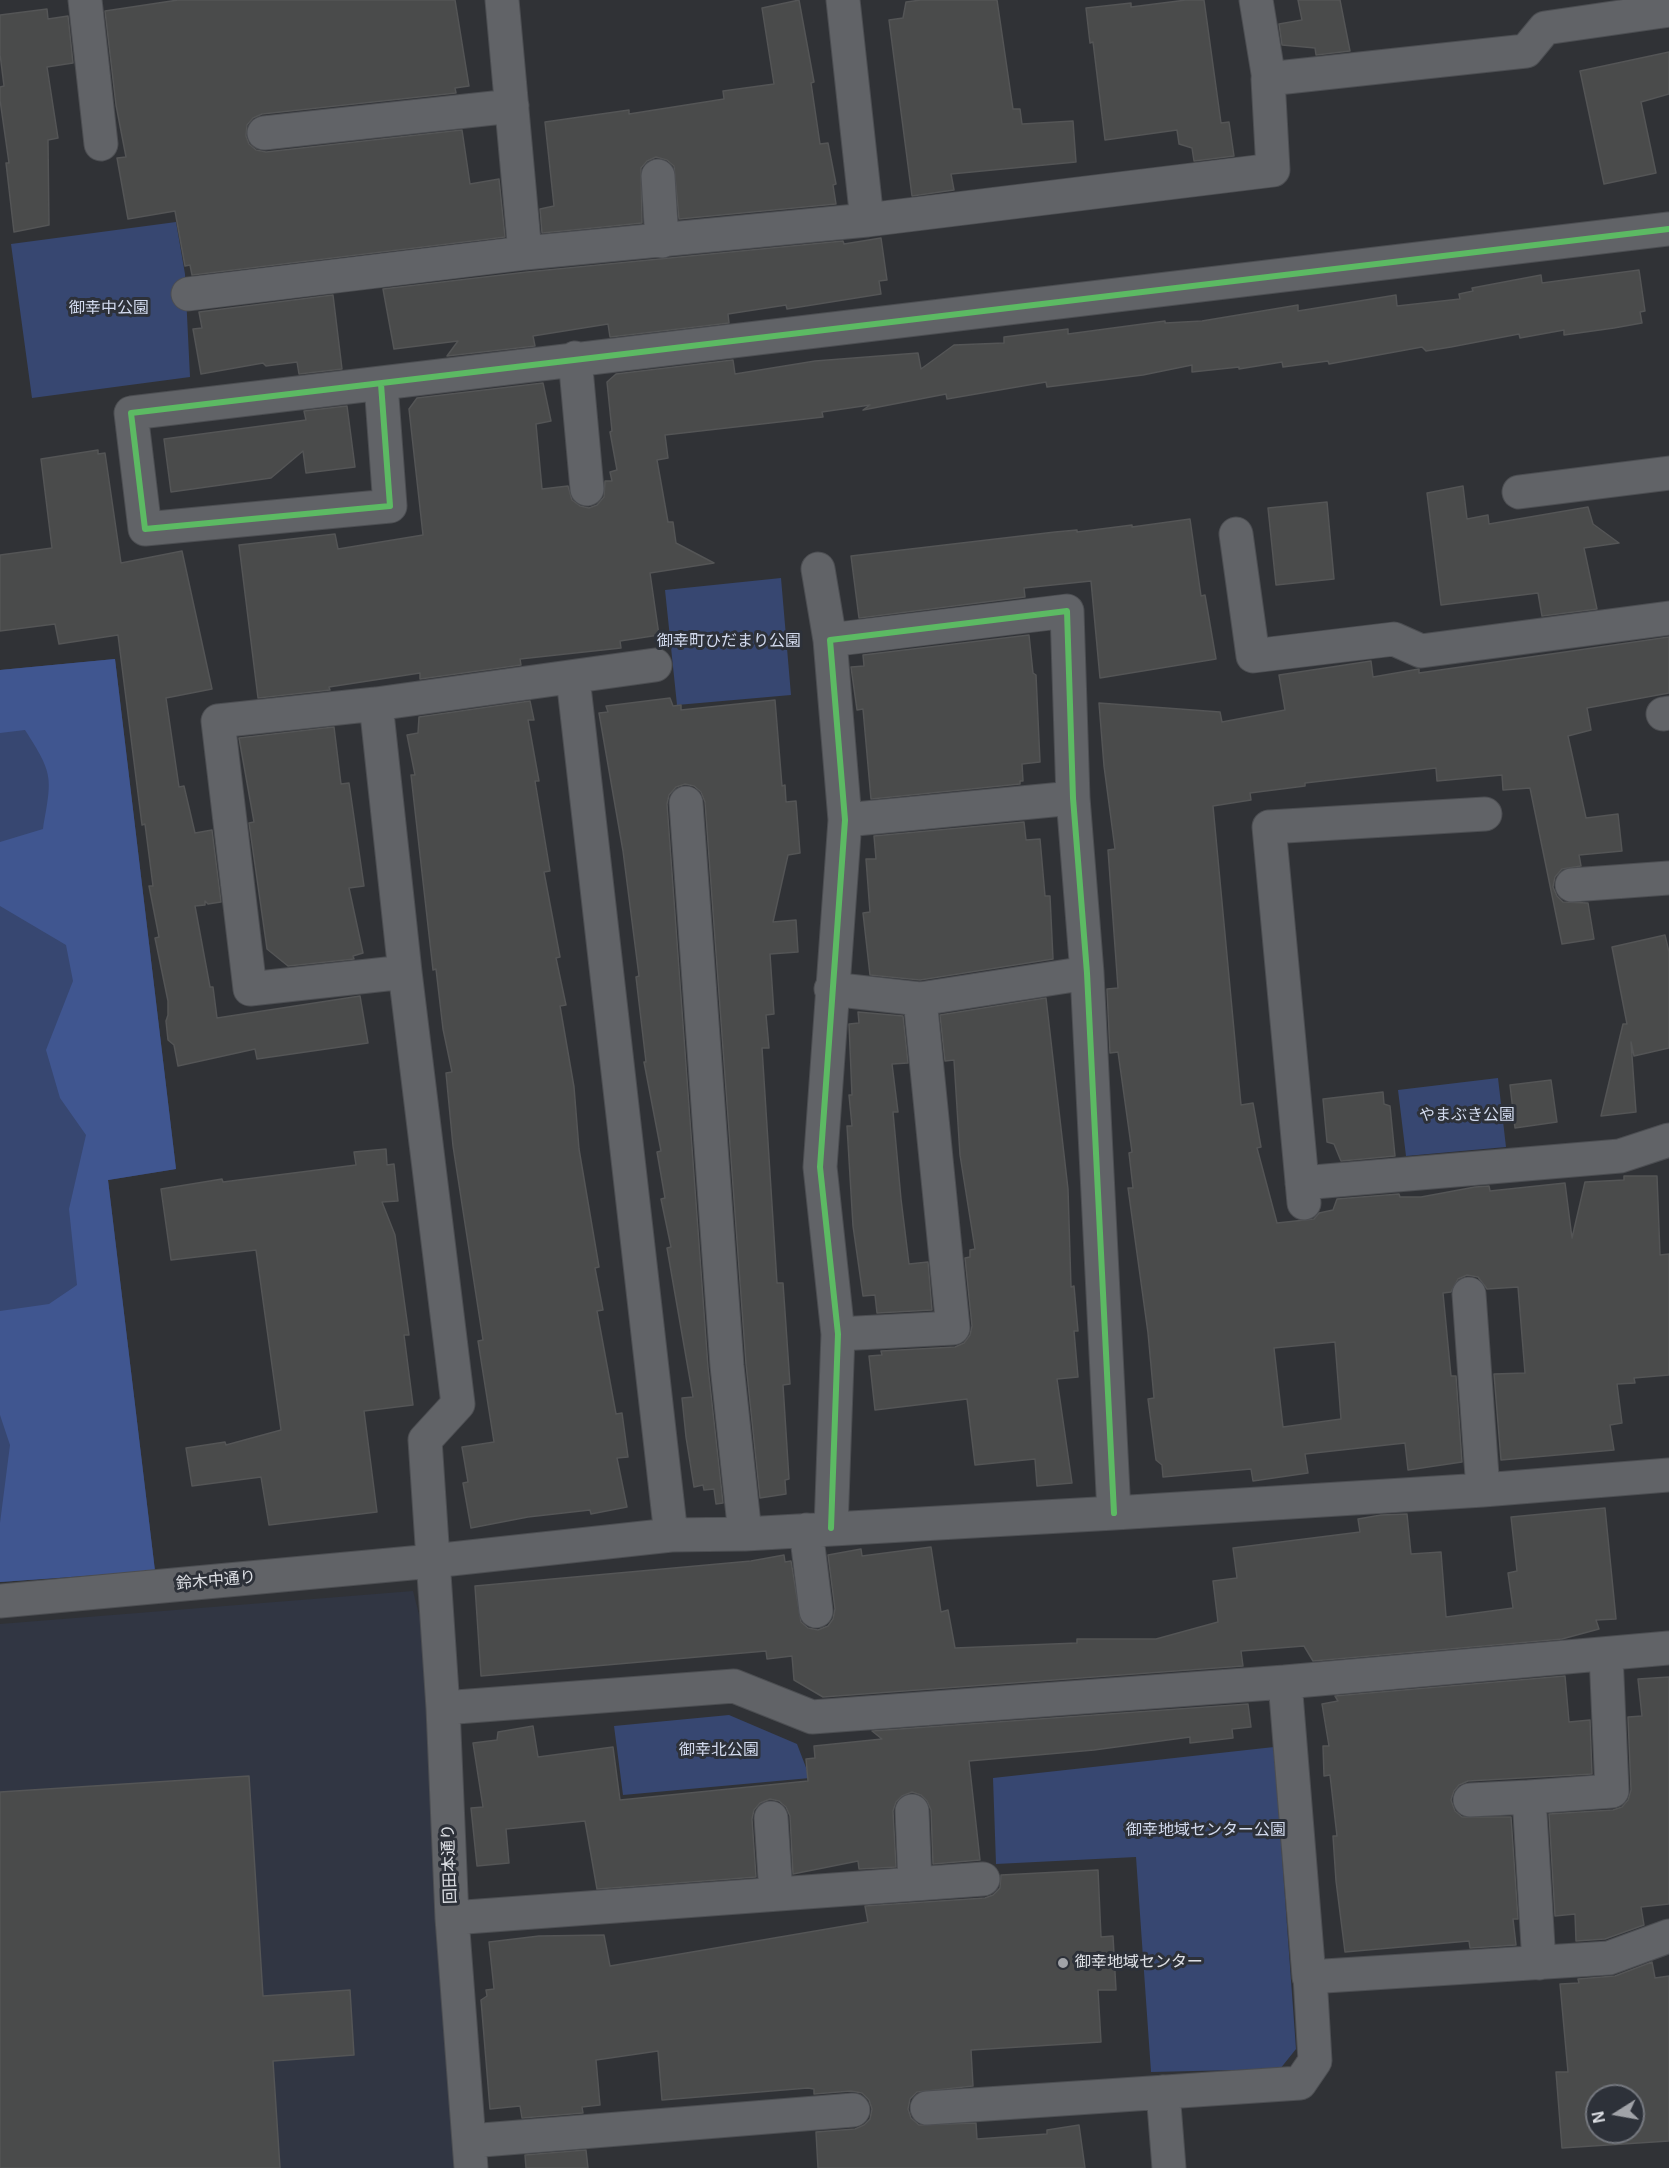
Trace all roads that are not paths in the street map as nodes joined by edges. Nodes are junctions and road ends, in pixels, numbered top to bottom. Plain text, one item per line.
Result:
1 (86, 0) edge
2 (502, 0) edge
3 (843, 0) edge
4 (1256, 0) edge
5 (1669, 10) edge
6 (1576, 12) edge
7 (1269, 79) junction
8 (512, 106) junction
9 (264, 133) dead end
10 (101, 144) dead end
11 (658, 176) dead end
12 (867, 220) junction
13 (1669, 230) edge
14 (662, 241) junction
15 (525, 253) junction
16 (188, 294) dead end
17 (575, 358) junction
18 (381, 384) junction
19 (1669, 473) edge
20 (587, 489) dead end
21 (1519, 492) dead end
22 (1236, 534) dead end
23 (818, 569) dead end
24 (1669, 618) edge
25 (830, 640) junction
26 (655, 665) dead end
27 (573, 678) junction
28 (375, 704) junction
29 (1072, 798) junction
30 (686, 803) dead end
31 (1485, 814) dead end
32 (844, 820) junction
33 (1669, 878) edge
34 (1572, 885) dead end
35 (405, 972) junction
36 (1087, 973) junction
37 (831, 989) junction
38 (920, 999) junction
39 (1669, 1140) edge
40 (1469, 1294) dead end
41 (838, 1335) junction
42 (1669, 1475) edge
43 (1483, 1490) junction
44 (1114, 1513) junction
45 (819, 1529) junction
46 (745, 1534) junction
47 (671, 1535) junction
48 (433, 1561) junction
49 (0, 1601) edge
50 (816, 1611) dead end
51 (1669, 1648) edge
52 (1606, 1654) junction
53 (1285, 1682) junction
54 (443, 1708) junction
55 (1529, 1797) junction
56 (1470, 1800) dead end
57 (912, 1811) dead end
58 (771, 1818) dead end
59 (983, 1879) dead end
60 (915, 1884) junction
61 (776, 1894) junction
62 (452, 1918) junction
63 (1669, 1936) edge
64 (1539, 1963) junction
65 (1310, 1976) junction
66 (1164, 2092) junction
67 (927, 2108) dead end
68 (853, 2110) dead end
69 (470, 2154) edge
70 (1169, 2168) edge

1 - 10 street
2 - 8 street
3 - 12 street
4 - 7 street
5 - 6 street
6 - 7 street
7 - 12 street
8 - 9 street
8 - 15 street
11 - 14 street
12 - 14 street
13 - 17 street
14 - 15 street
15 - 16 street
17 - 18 street
17 - 20 street
18 - 18 street
19 - 21 street
22 - 24 street
23 - 25 street
25 - 29 street
25 - 32 street
26 - 27 street
27 - 28 street
27 - 47 street
28 - 35 street, 回田本通り
28 - 35 street
29 - 32 street
29 - 36 street
30 - 46 street
31 - 39 street
32 - 37 street
33 - 34 street
35 - 48 street, 回田本通り
36 - 38 street
36 - 44 street
37 - 38 street
37 - 41 street
38 - 41 street
40 - 43 street
41 - 45 street
42 - 43 street, 鈴木中通り
43 - 44 street, 鈴木中通り
44 - 45 street, 鈴木中通り
45 - 46 street, 鈴木中通り
45 - 50 street
46 - 47 street, 鈴木中通り
47 - 48 street, 鈴木中通り
48 - 49 street, 鈴木中通り
48 - 54 street, 回田本通り
51 - 52 street
52 - 53 street
52 - 55 street
53 - 54 street
53 - 65 street
54 - 62 street, 回田本通り
55 - 56 street
55 - 64 street
57 - 60 street
58 - 61 street
59 - 60 street
60 - 61 street
61 - 62 street
62 - 69 street, 回田本通り
63 - 64 street
64 - 65 street
65 - 66 street
66 - 67 street
66 - 70 street
68 - 69 street

